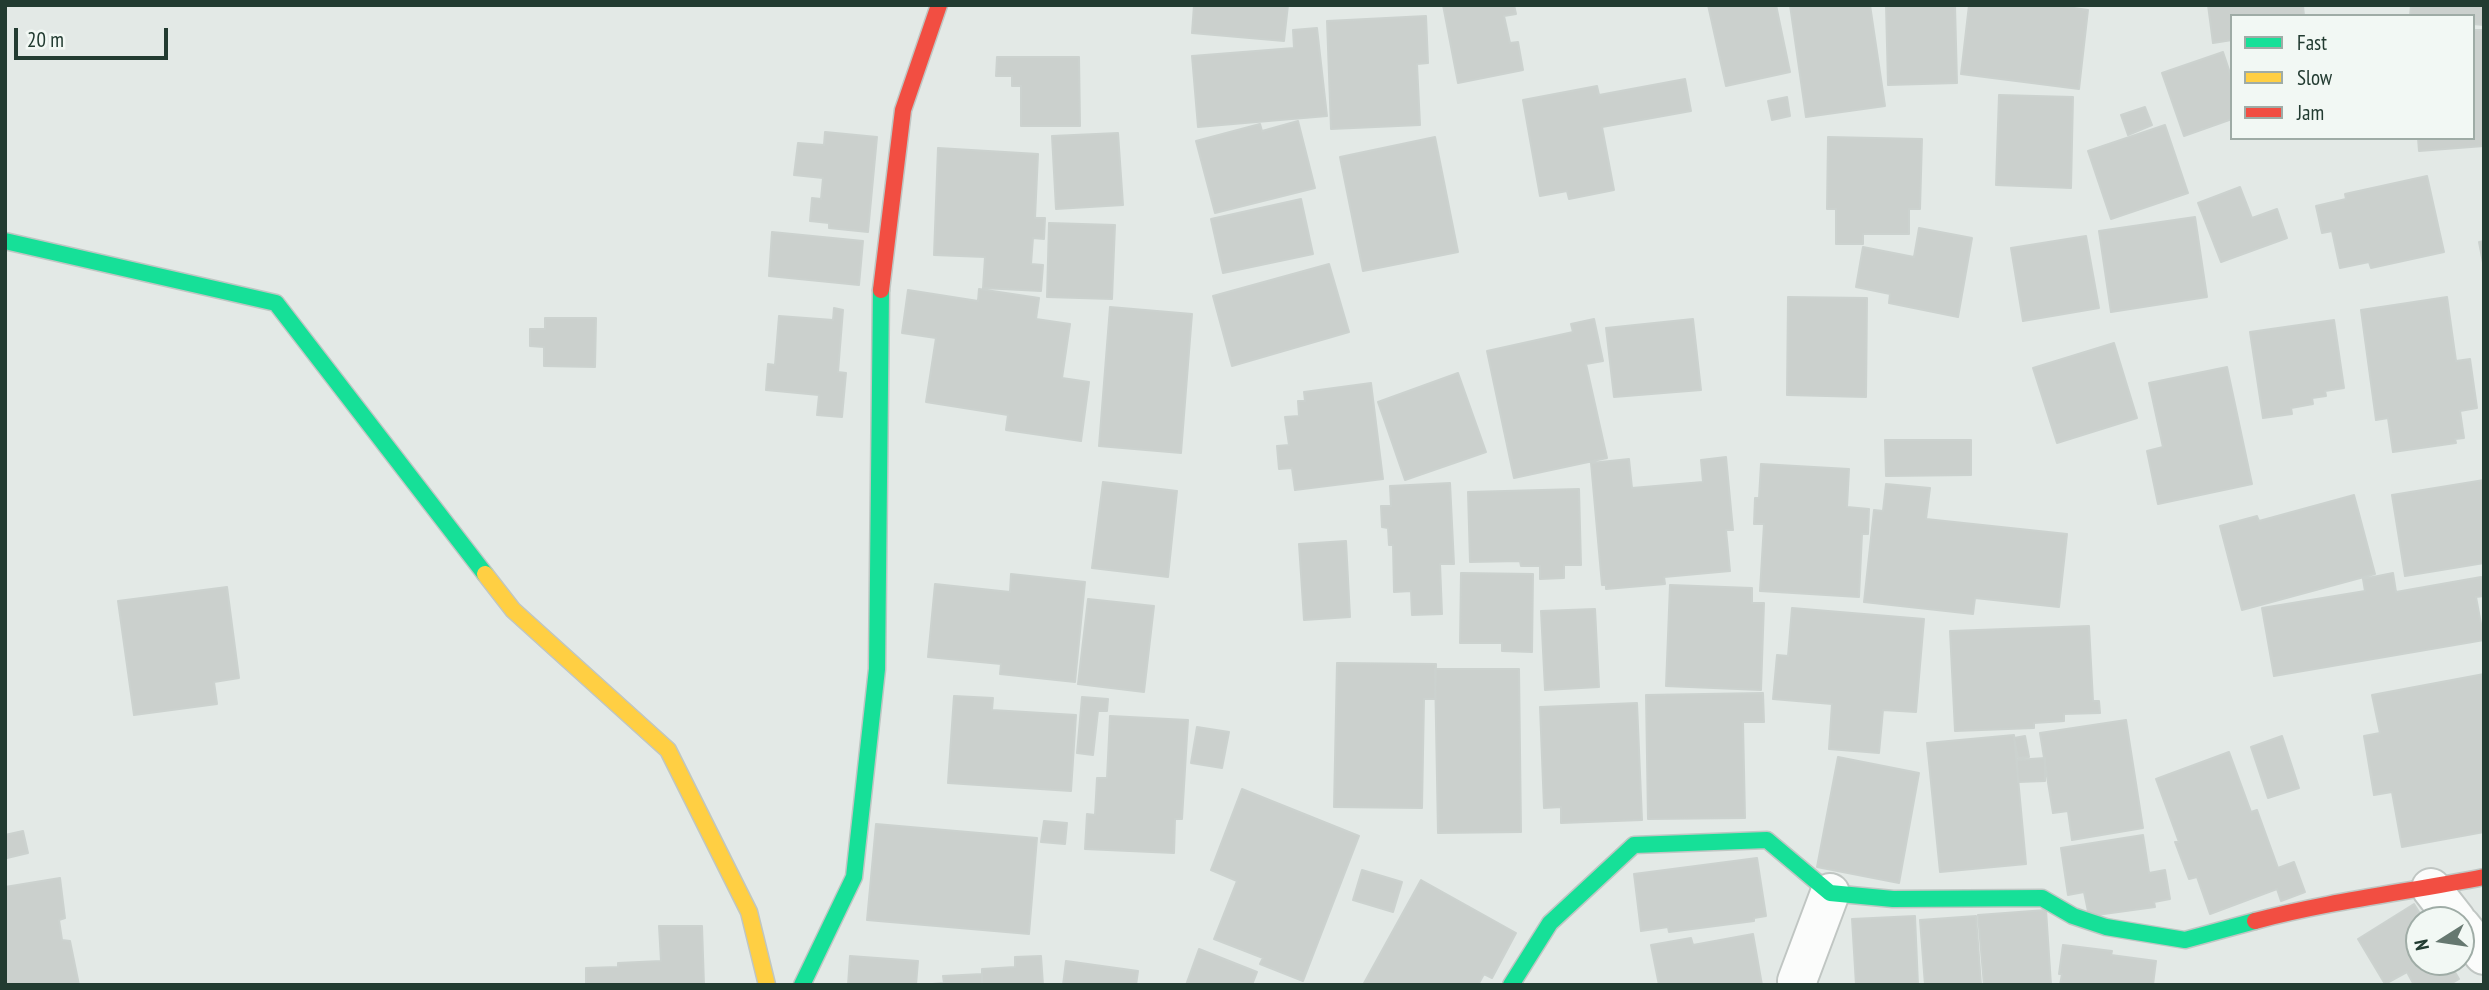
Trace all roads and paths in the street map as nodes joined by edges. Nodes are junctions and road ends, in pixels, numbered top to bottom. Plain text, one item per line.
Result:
1 (939, 5) edge
2 (5, 241) edge
3 (2484, 877) edge
4 (2431, 888) junction
5 (1830, 893) junction
6 (2445, 906) edge
7 (767, 985) edge
8 (802, 985) edge
9 (1511, 985) edge
10 (1798, 985) edge

1 - 8 street
2 - 7 street
3 - 4 street
4 - 5 street
4 - 6 street
5 - 9 street
5 - 10 street

